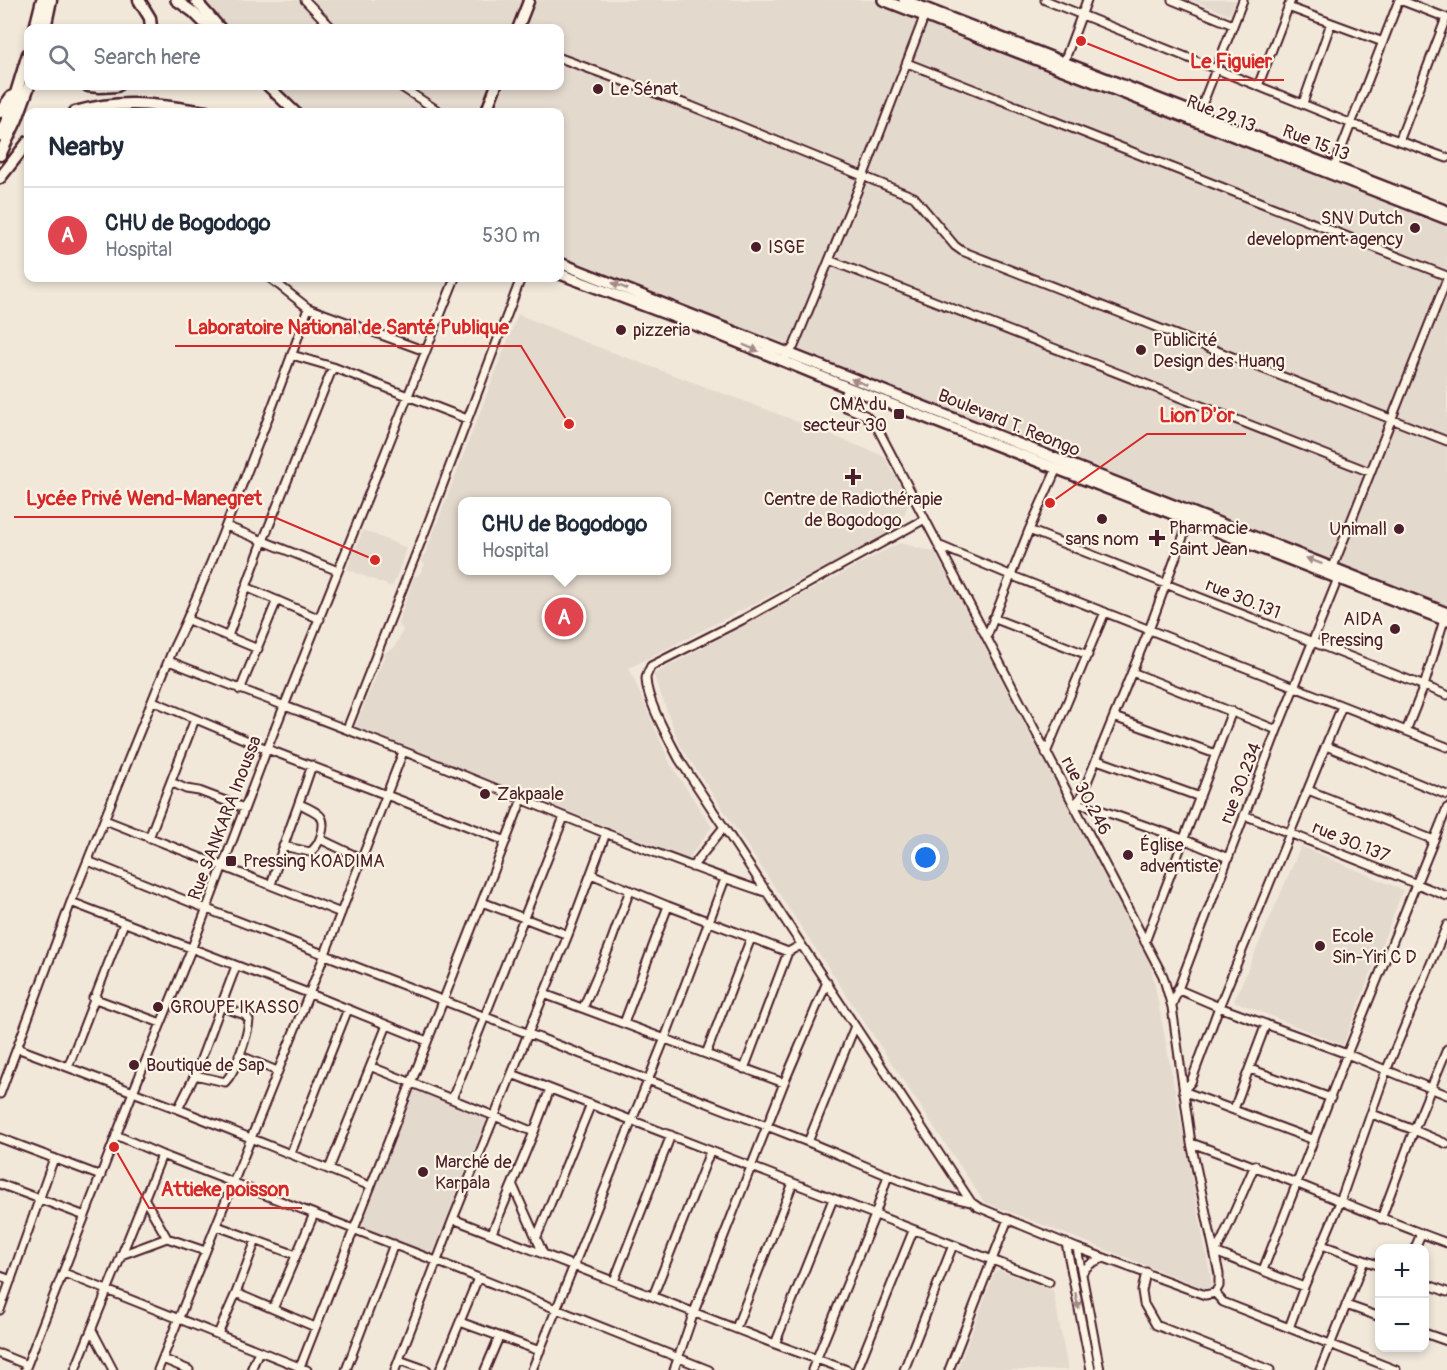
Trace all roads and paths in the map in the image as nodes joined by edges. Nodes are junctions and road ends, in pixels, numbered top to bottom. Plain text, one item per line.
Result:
1 (139, 0) edge
2 (176, 0) edge
3 (305, 0) edge
4 (529, 0) edge
5 (883, 0) edge
6 (1045, 0) edge
7 (1087, 0) edge
8 (1172, 0) edge
9 (1242, 0) edge
10 (1399, 0) edge
11 (45, 1) edge
12 (197, 2) edge
13 (910, 3) edge
14 (1289, 3) edge
15 (926, 13) junction
16 (1082, 14) junction
17 (1446, 18) edge
18 (1331, 23) junction
19 (36, 24) edge
20 (46, 24) edge
21 (151, 24) edge
22 (205, 24) edge
23 (216, 24) edge
24 (328, 24) edge
25 (520, 24) edge
26 (1233, 25) junction
27 (1383, 42) junction
28 (564, 59) edge
29 (1064, 62) junction
30 (907, 63) junction
31 (1215, 69) junction
32 (24, 70) joint
33 (1258, 86) junction
34 (28, 90) edge
35 (264, 90) edge
36 (272, 90) edge
37 (406, 90) edge
38 (494, 90) edge
39 (1303, 103) junction
40 (92, 108) edge
41 (171, 108) edge
42 (282, 108) edge
43 (291, 108) edge
44 (434, 108) edge
45 (488, 108) edge
46 (0, 112) edge
47 (1197, 118) junction
48 (1352, 124) junction
49 (0, 136) edge
50 (1400, 139) junction
51 (24, 147) edge
52 (0, 155) edge
53 (1446, 155) edge
54 (1334, 168) junction
55 (863, 177) junction
56 (0, 178) edge
57 (1447, 212) edge
58 (1447, 219) edge
59 (829, 260) junction
60 (564, 265) edge
61 (564, 276) edge
62 (1447, 277) edge
63 (275, 282) edge
64 (453, 282) edge
65 (519, 282) edge
66 (308, 308) junction
67 (425, 351) junction
68 (793, 351) junction
69 (292, 355) junction
70 (787, 363) junction
71 (333, 367) junction
72 (847, 387) junction
73 (408, 395) junction
74 (1391, 418) junction
75 (467, 419) junction
76 (1447, 441) edge
77 (1057, 468) junction
78 (1370, 472) junction
79 (1190, 517) junction
80 (925, 519) junction
81 (226, 526) junction
82 (1029, 530) junction
83 (263, 541) junction
84 (938, 545) junction
85 (338, 571) junction
86 (1335, 574) junction
87 (1011, 575) junction
88 (1166, 584) junction
89 (246, 587) junction
90 (277, 600) junction
91 (1105, 612) junction
92 (993, 618) junction
93 (1446, 618) edge
94 (320, 619) junction
95 (188, 620) junction
96 (1149, 630) junction
97 (228, 636) junction
98 (987, 636) junction
99 (1312, 643) junction
100 (258, 649) junction
101 (1088, 655) junction
102 (169, 661) junction
103 (1132, 672) junction
104 (1424, 686) junction
105 (1296, 687) junction
106 (240, 690) junction
107 (1447, 695) edge
108 (153, 701) junction
109 (1342, 705) junction
110 (285, 707) junction
111 (1232, 711) junction
112 (1114, 717) junction
113 (195, 719) junction
114 (347, 729) junction
115 (1277, 730) junction
116 (1406, 731) junction
117 (1326, 746) junction
118 (1447, 747) edge
119 (267, 749) junction
120 (403, 752) junction
121 (1046, 753) junction
122 (1216, 754) junction
123 (1097, 760) junction
124 (312, 765) junction
125 (171, 782) junction
126 (1308, 790) junction
127 (387, 794) junction
128 (1447, 795) edge
129 (1200, 797) junction
130 (522, 799) junction
131 (300, 804) junction
132 (1075, 804) junction
133 (244, 808) junction
134 (1447, 808) edge
135 (1244, 815) junction
136 (564, 817) junction
137 (105, 820) junction
138 (724, 827) junction
139 (606, 833) junction
140 (1291, 834) junction
141 (149, 838) junction
142 (320, 839) junction
143 (1183, 839) junction
144 (1434, 840) junction
145 (506, 841) junction
146 (283, 846) junction
147 (1228, 858) junction
148 (362, 859) junction
149 (88, 861) junction
150 (223, 866) junction
151 (692, 867) junction
152 (591, 874) junction
153 (725, 879) junction
154 (1417, 884) junction
155 (271, 885) junction
156 (630, 890) junction
157 (768, 893) junction
158 (1447, 896) edge
159 (70, 902) junction
160 (482, 902) junction
161 (668, 906) junction
162 (207, 909) junction
163 (341, 913) junction
164 (522, 918) junction
165 (709, 921) junction
166 (124, 923) junction
167 (1447, 926) edge
168 (568, 935) junction
169 (751, 938) junction
170 (1145, 942) junction
171 (801, 945) junction
172 (191, 950) junction
173 (788, 952) junction
174 (325, 954) junction
175 (236, 966) junction
176 (827, 982) junction
177 (1177, 989) junction
178 (308, 993) junction
179 (544, 994) junction
180 (93, 998) junction
181 (443, 999) junction
182 (222, 1007) junction
183 (1172, 1007) junction
184 (1219, 1007) junction
185 (583, 1008) junction
186 (348, 1009) junction
187 (486, 1016) junction
188 (161, 1023) junction
189 (624, 1023) junction
190 (1266, 1024) junction
191 (387, 1025) junction
192 (855, 1026) junction
193 (528, 1032) junction
194 (665, 1038) junction
195 (427, 1041) junction
196 (17, 1048) junction
197 (1447, 1049) edge
198 (706, 1054) junction
199 (1347, 1054) junction
200 (239, 1055) junction
201 (68, 1067) junction
202 (372, 1067) junction
203 (744, 1069) junction
204 (1250, 1069) junction
205 (277, 1071) junction
206 (1386, 1071) junction
207 (512, 1074) junction
208 (195, 1075) junction
209 (647, 1078) junction
210 (411, 1083) junction
211 (784, 1083) junction
212 (550, 1089) junction
213 (1431, 1089) junction
214 (1183, 1091) junction
215 (133, 1092) junction
216 (0, 1094) edge
217 (1447, 1095) edge
218 (1331, 1098) junction
219 (452, 1099) junction
220 (591, 1104) junction
221 (178, 1109) junction
222 (1234, 1109) junction
223 (1372, 1114) junction
224 (494, 1116) junction
225 (631, 1120) junction
226 (767, 1127) junction
227 (1414, 1131) junction
228 (534, 1132) junction
229 (116, 1135) junction
230 (671, 1135) junction
231 (250, 1137) junction
232 (0, 1138) edge
233 (1314, 1140) junction
234 (808, 1142) junction
235 (1191, 1143) junction
236 (1447, 1144) edge
237 (710, 1152) junction
238 (291, 1153) junction
239 (162, 1155) junction
240 (54, 1158) junction
241 (1255, 1165) junction
242 (751, 1168) junction
243 (329, 1169) junction
244 (888, 1175) junction
245 (101, 1176) junction
246 (232, 1182) junction
247 (1297, 1182) junction
248 (793, 1183) junction
249 (0, 1184) edge
250 (370, 1186) junction
251 (513, 1186) junction
252 (144, 1198) junction
253 (833, 1199) junction
254 (39, 1200) junction
255 (971, 1202) junction
256 (1340, 1202) junction
257 (314, 1214) junction
258 (875, 1215) junction
259 (85, 1216) junction
260 (453, 1219) junction
261 (1008, 1219) junction
262 (1381, 1219) junction
263 (217, 1226) junction
264 (353, 1230) junction
265 (912, 1231) junction
266 (492, 1233) junction
267 (1421, 1233) junction
268 (167, 1238) junction
269 (536, 1239) junction
270 (256, 1240) junction
271 (1066, 1243) junction
272 (1447, 1243) edge
273 (394, 1244) junction
274 (1417, 1244) edge
275 (953, 1245) junction
276 (1322, 1245) junction
277 (1077, 1248) junction
278 (206, 1251) junction
279 (1215, 1252) junction
280 (543, 1253) junction
281 (121, 1255) junction
282 (296, 1255) junction
283 (1105, 1258) junction
284 (992, 1260) junction
285 (436, 1261) junction
286 (1364, 1261) junction
287 (1375, 1264) edge
288 (574, 1267) junction
289 (1263, 1270) junction
290 (1146, 1272) junction
291 (63, 1273) junction
292 (1082, 1273) junction
293 (0, 1276) edge
294 (477, 1278) junction
295 (11, 1280) junction
296 (614, 1281) junction
297 (1049, 1282) dead end
298 (1429, 1285) edge
299 (1304, 1287) junction
300 (107, 1291) junction
301 (1447, 1292) edge
302 (236, 1293) junction
303 (1215, 1293) junction
304 (653, 1296) junction
305 (1347, 1305) junction
306 (273, 1309) junction
307 (0, 1310) edge
308 (556, 1310) junction
309 (694, 1312) junction
310 (1375, 1315) edge
311 (178, 1319) junction
312 (460, 1322) junction
313 (315, 1327) junction
314 (736, 1328) junction
315 (1289, 1328) junction
316 (92, 1330) junction
317 (218, 1334) junction
318 (1429, 1334) edge
319 (499, 1337) junction
320 (1447, 1341) edge
321 (775, 1344) junction
322 (1330, 1344) junction
323 (259, 1351) junction
324 (540, 1351) junction
325 (0, 1354) edge
326 (679, 1358) junction
327 (163, 1359) junction
328 (817, 1359) junction
329 (399, 1360) junction
330 (26, 1367) edge
331 (302, 1369) edge
332 (75, 1370) edge
333 (113, 1370) edge
334 (158, 1370) edge
335 (189, 1370) edge
336 (251, 1370) edge
337 (346, 1370) edge
338 (395, 1370) edge
339 (428, 1370) edge
340 (440, 1370) edge
341 (485, 1370) edge
342 (532, 1370) edge
343 (674, 1370) edge
344 (709, 1370) edge
345 (812, 1370) edge
346 (848, 1370) edge
347 (857, 1370) edge
348 (904, 1370) edge
349 (949, 1370) edge
350 (1091, 1370) edge
351 (1100, 1370) edge
352 (1270, 1370) edge
353 (1320, 1370) edge
354 (1396, 1370) edge

1 - 21 highway
2 - 22 main road
3 - 24 street
4 - 25 main road
5 - 13 main road
6 - 16 street
7 - 16 street
8 - 26 street
9 - 26 street
10 - 17 street
10 - 27 street
11 - 19 highway
11 - 20 highway
12 - 23 main road
13 - 15 main road, Rue 15.13
14 - 18 street
14 - 33 street
15 - 29 main road, Rue 15.13
15 - 30 street
15 - 47 main road, Rue 29.13
16 - 29 street
16 - 31 street
17 - 50 street
18 - 27 street
18 - 39 street
26 - 31 street
27 - 48 street
28 - 55 street
29 - 47 main road, Rue 15.13
30 - 55 street
30 - 62 street
31 - 33 street
31 - 47 street
32 - 46 highway
32 - 49 highway
33 - 39 street
34 - 52 highway
35 - 42 main road
36 - 43 main road
37 - 44 street
38 - 45 main road
39 - 48 street
40 - 41 highway
47 - 54 main road, Rue 15.13
47 - 58 main road, Rue 29.13
48 - 50 street
48 - 54 street
50 - 53 street
51 - 56 highway
54 - 57 main road, Rue 15.13
55 - 59 street
55 - 74 street
59 - 68 street
59 - 78 street
68 -> 60 main road, Boulevard T. Reongo
61 -> 70 main road, Boulevard T. Reongo
62 - 74 street, rue 30.234
63 - 66 street
64 - 67 street, Rue SANKARA Inoussa
65 - 75 street
66 - 67 street
66 - 69 street
67 - 73 street, Rue SANKARA Inoussa
68 - 70 street
79 -> 68 main road, Boulevard T. Reongo
69 - 71 street
69 - 81 street
70 - 72 main road, Boulevard T. Reongo
71 - 73 street
71 - 83 street
72 - 77 main road, Boulevard T. Reongo
72 - 80 street, rue 30.246
73 - 75 street
73 - 85 street, Rue SANKARA Inoussa
74 - 76 street
74 - 78 street, rue 30.234
75 - 114 street
77 - 79 main road, Boulevard T. Reongo
77 - 82 street
78 - 86 street, rue 30.234
79 - 86 main road, Boulevard T. Reongo
79 - 88 street
80 - 84 street, rue 30.246
80 - 138 street
81 - 83 street
81 - 95 street
82 - 87 street
82 - 88 street, rue 30.131
83 - 85 street
83 - 89 street
84 - 87 street
84 - 98 street, rue 30.246
85 - 94 street, Rue SANKARA Inoussa
86 - 93 main road, Boulevard T. Reongo
86 - 99 street, rue 30.234
87 - 91 street
87 - 92 street
88 - 96 street
88 - 99 street, rue 30.131
89 - 90 street
89 - 97 street
90 - 94 street
90 - 100 street
91 - 96 street
91 - 101 street
92 - 98 street
92 - 101 street
93 - 104 street
94 - 110 street, Rue SANKARA Inoussa
95 - 97 street
95 - 102 street
96 - 103 street
96 - 105 street
97 - 100 street
98 - 121 street, rue 30.246
99 - 104 street, rue 30.131
99 - 105 street, rue 30.234
100 - 106 street
101 - 121 street
102 - 106 street
102 - 108 street
103 - 111 street
103 - 112 street
104 - 107 street, rue 30.131
104 - 116 street
105 - 109 street
105 - 115 street, rue 30.234
106 - 110 street
108 - 113 street
108 - 137 street
109 - 116 street
109 - 117 street
110 - 114 street
110 - 119 street, Rue SANKARA Inoussa
111 - 115 street
111 - 122 street
112 - 122 street
112 - 123 street
113 - 119 street
113 - 125 street
114 - 120 street
115 - 135 street, rue 30.234
116 - 118 street
117 - 126 street
117 - 128 street
119 - 124 street
119 - 133 street, Rue SANKARA Inoussa
120 - 127 street
120 - 130 street
121 - 132 street, rue 30.246
122 - 129 street
123 - 129 street
123 - 132 street
124 - 127 street
124 - 131 street
125 - 133 street
125 - 141 street
126 - 140 street
126 - 144 street
127 - 145 street
127 - 148 street
129 - 143 street
130 - 136 street
130 - 145 street
131 - 142 street
131 - 146 street
132 - 143 street
132 - 170 street, rue 30.246
133 - 150 street, Rue SANKARA Inoussa
134 - 144 street
135 - 140 street, rue 30.137
135 - 147 street, rue 30.234
136 - 139 street
136 - 164 street
137 - 141 street
137 - 149 street
138 - 151 street
138 - 157 street
139 - 151 street
139 - 152 street
140 - 154 street, rue 30.137
140 - 184 street
141 - 150 street
142 - 146 street
142 - 148 street
143 - 147 street
143 - 170 street
144 - 154 street
145 - 160 street
146 - 155 street
147 - 177 street, rue 30.234
148 - 163 street
149 - 159 street
149 - 162 street
150 - 155 street
150 - 162 street, Rue SANKARA Inoussa
151 - 153 street
152 - 156 street
152 - 168 street
153 - 157 street
153 - 165 street
154 - 158 street, rue 30.137
154 - 199 street
155 - 163 street
156 - 161 street
156 - 185 street
157 - 171 street
159 - 166 street
159 - 196 street
160 - 164 street
160 - 181 street
161 - 165 street
161 - 189 street
162 - 172 street, Rue SANKARA Inoussa
162 - 174 street
163 - 174 street
164 - 168 street
164 - 187 street
165 - 169 street
165 - 194 street
166 - 172 street
166 - 180 street
167 - 206 street
168 - 179 street
169 - 173 street
169 - 198 street
170 - 183 street, rue 30.246
171 - 173 street
171 - 176 street
172 - 175 street
172 - 188 street, Rue SANKARA Inoussa
173 - 203 street
174 - 178 street
174 - 181 street
175 - 178 street
175 - 182 street
176 - 192 street
176 - 211 street
177 - 183 street, rue 30.234
177 - 184 street
178 - 186 street
178 - 205 street
179 - 185 street
179 - 193 street
180 - 188 street
180 - 201 street
181 - 187 street
181 - 195 street
182 - 200 street
182 - 208 street
183 - 214 street, rue 30.246
184 - 190 street
184 - 214 street
185 - 189 street
186 - 191 street
186 - 238 street
187 - 193 street
187 - 219 street
188 - 215 street, Rue SANKARA Inoussa
189 - 194 street
190 - 199 street
190 - 204 street
191 - 195 street
191 - 202 street
192 - 234 street
192 - 255 street
193 - 207 street
193 - 209 street
194 - 198 street
194 - 209 street
195 - 210 street
196 - 201 street
196 - 216 street
197 - 213 street
198 - 203 street
199 - 206 street
199 - 218 street
200 - 205 street
200 - 208 street
201 - 215 street
202 - 210 street
202 - 243 street
203 - 211 street
204 - 218 street
204 - 222 street
205 - 231 street
206 - 213 street
206 - 223 street
207 - 212 street
207 - 224 street
208 - 221 street
209 - 225 street
209 - 226 street
210 - 219 street
210 - 250 street
211 - 226 street
212 - 220 street
212 - 228 street
213 - 217 street
213 - 227 street
214 - 222 street
214 - 235 street, rue 30.246
215 - 221 street
215 - 229 street, Rue SANKARA Inoussa
218 - 233 street
219 - 224 street
220 - 225 street
220 - 269 street
221 - 231 street
222 - 233 street
223 - 227 street
223 - 256 street
224 - 228 street
224 - 260 street
225 - 230 street
225 - 288 street
226 - 234 street
226 - 242 street
227 - 236 street
227 - 262 street
228 - 251 street
229 - 239 street
229 - 245 street, Rue SANKARA Inoussa
230 - 237 street
230 - 296 street
231 - 238 street
231 - 246 street
232 - 240 street
233 - 247 street
234 - 244 street
235 - 241 street
235 - 279 street, rue 30.246
237 - 242 street
237 - 304 street
238 - 243 street
239 - 246 street
239 - 252 street
240 - 245 street
240 - 254 street
241 - 247 street
241 - 279 street
242 - 248 street
242 - 309 street
243 - 250 street
244 - 255 street
244 - 258 street
245 - 259 street, Rue SANKARA Inoussa
246 - 257 street
246 - 263 street
247 - 256 street
247 - 289 street
248 - 253 street
248 - 314 street
249 - 254 street
250 - 264 street
251 - 266 street
251 - 269 street
252 - 268 street
252 - 281 street
253 - 258 street
253 - 321 street
254 - 259 street
254 - 295 street
255 - 261 street
256 - 262 street
256 - 276 street
257 - 264 street
257 - 282 street
258 - 265 street
258 - 328 street
259 - 291 street, Rue SANKARA Inoussa
260 - 266 street
260 - 285 street
261 - 271 street
261 - 284 street
262 - 267 street
263 - 270 street
263 - 278 street
264 - 273 street
264 - 313 street
265 - 275 street
265 - 347 street
266 - 280 street
267 - 272 street
267 - 274 street
268 - 278 street
268 - 281 street
269 - 280 street
270 - 282 street
270 - 302 street
271 - 277 street
271 -> 350 street
273 - 285 street
273 - 337 street
275 - 284 street
275 - 348 street
276 - 286 street
276 - 299 street
277 - 283 street
277 - 292 street
278 - 311 street
279 - 289 street
279 - 303 street, rue 30.246
280 - 288 street
281 - 300 street
282 - 306 street
283 - 290 street
283 - 292 street
284 - 297 street
284 - 349 street
285 - 294 street
285 - 329 street
286 - 287 street
286 - 305 street
288 - 296 street
288 - 308 street
289 - 299 street
290 - 303 street
290 - 352 street
291 - 300 street
291 - 330 street, Rue SANKARA Inoussa
292 - 351 street
293 - 295 street
294 - 308 street
294 - 312 street
295 - 307 street
296 - 304 street
298 - 301 street
299 - 315 street
300 - 311 street
300 - 316 street
302 - 306 street
302 - 317 street
303 - 315 street
304 - 309 street
305 - 310 street
305 - 322 street
306 - 313 street
308 - 324 street
308 - 326 street
309 - 314 street
309 - 326 street
311 - 317 street
311 - 327 street
312 - 319 street
312 - 340 street
313 - 331 street
314 - 321 street
315 - 322 street
316 - 332 street
316 - 333 street
317 - 323 street
318 - 320 street
319 - 324 street
319 - 341 street
321 - 328 street
322 - 353 street
322 - 354 street
323 - 331 street
323 - 336 street
324 - 342 street
325 - 330 street
326 - 343 street
326 - 344 street
327 - 334 street
327 - 335 street
328 - 345 street
328 - 346 street
329 - 338 street
329 - 339 street

